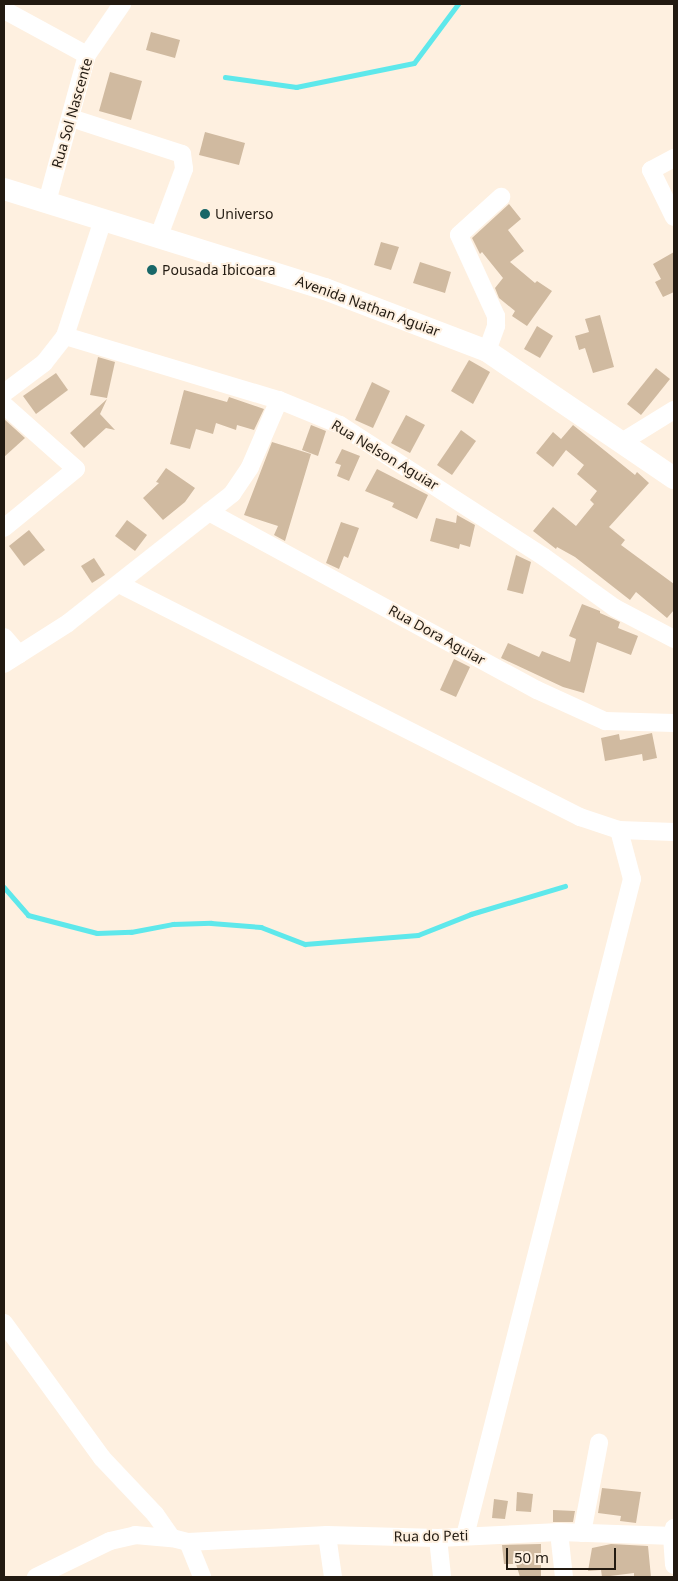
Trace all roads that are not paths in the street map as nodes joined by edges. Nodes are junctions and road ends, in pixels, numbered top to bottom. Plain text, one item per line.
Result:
1 (122, 4) edge
2 (6, 14) edge
3 (87, 55) junction
4 (71, 118) junction
5 (674, 158) edge
6 (4, 189) edge
7 (501, 198) dead end
8 (47, 202) junction
9 (674, 217) edge
10 (103, 220) junction
11 (158, 236) junction
12 (65, 336) junction
13 (486, 351) junction
14 (4, 393) edge
15 (279, 400) junction
16 (4, 405) edge
17 (674, 410) edge
18 (622, 442) junction
19 (674, 478) edge
20 (209, 512) junction
21 (4, 528) edge
22 (120, 584) junction
23 (4, 636) edge
24 (674, 640) edge
25 (19, 654) junction
26 (4, 664) edge
27 (674, 723) edge
28 (619, 830) junction
29 (674, 832) edge
30 (4, 1323) edge
31 (599, 1443) dead end
32 (559, 1532) junction
33 (582, 1533) junction
34 (673, 1533) edge
35 (327, 1535) junction
36 (465, 1536) junction
37 (438, 1538) junction
38 (180, 1540) junction
39 (674, 1565) edge
40 (36, 1577) edge
41 (202, 1577) edge
42 (333, 1577) edge
43 (442, 1577) edge
44 (564, 1577) edge

1 - 3 street, Rua Sol Nascente
2 - 3 street
3 - 4 street, Rua Sol Nascente
4 - 8 street, Rua Sol Nascente
4 - 11 street
5 - 9 street
6 - 8 main road, Avenida Nathan Aguiar
7 - 13 street
8 - 10 main road, Avenida Nathan Aguiar
10 - 11 main road, Avenida Nathan Aguiar
10 - 12 street
11 - 13 main road, Avenida Nathan Aguiar
12 - 14 street
12 - 15 street, Rua Nelson Aguiar
13 - 18 main road, Avenida Nathan Aguiar
15 - 20 street
15 - 24 street, Rua Nelson Aguiar
16 - 21 street
17 - 18 street
18 - 19 main road, Avenida Nathan Aguiar
20 - 22 street
20 - 27 street, Rua Dora Aguiar
22 - 25 street
22 - 28 street
23 - 25 street
25 - 26 street
28 - 29 street
28 - 36 street
30 - 38 street
31 - 33 street
32 - 33 street, Rua do Peti
32 - 36 street, Rua do Peti
32 - 44 street
33 - 34 street, Rua do Peti
34 - 39 street
35 - 37 street, Rua do Peti
35 - 38 street, Rua do Peti
35 - 42 street
36 - 37 street, Rua do Peti
37 - 43 street
38 - 40 street, Rua do Peti
38 - 41 street

